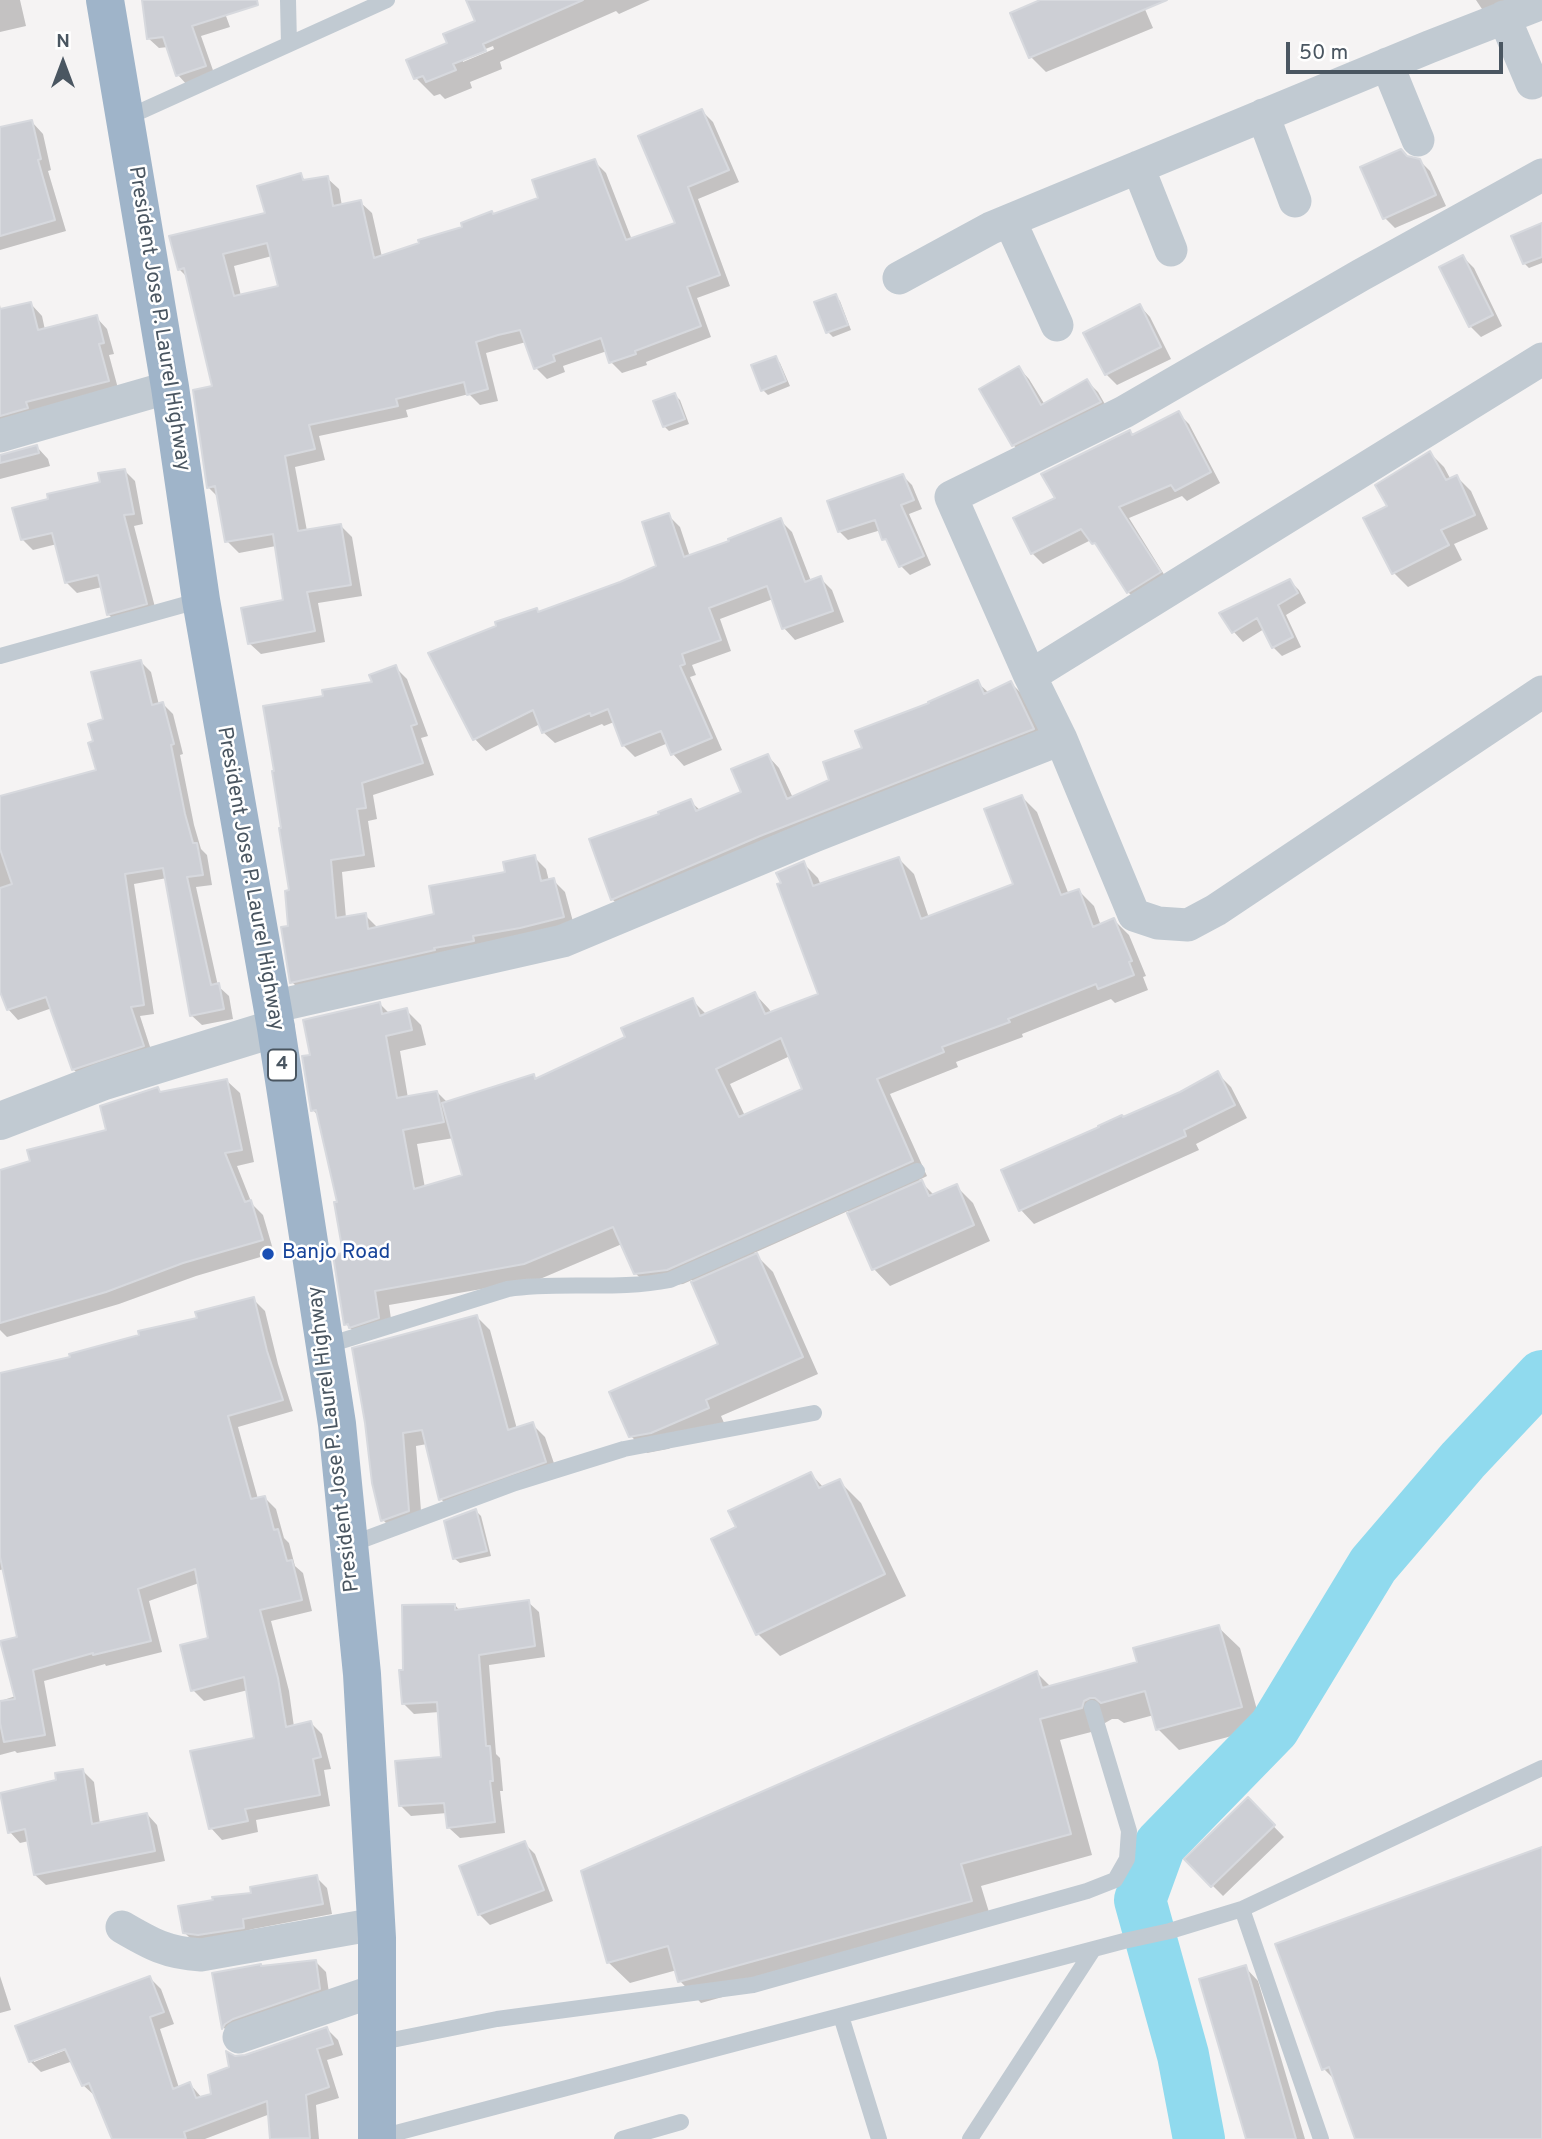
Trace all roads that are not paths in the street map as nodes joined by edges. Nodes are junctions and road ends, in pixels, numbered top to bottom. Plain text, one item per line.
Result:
1 (105, 0) edge
2 (288, 0) edge
3 (387, 0) edge
4 (1542, 3) edge
5 (1504, 18) junction
6 (289, 44) junction
7 (1387, 64) junction
8 (1532, 83) dead end
9 (1263, 116) junction
10 (126, 118) junction
11 (1418, 140) dead end
12 (1138, 167) junction
13 (1542, 175) edge
14 (1295, 201) dead end
15 (1010, 221) junction
16 (1171, 250) dead end
17 (899, 278) dead end
18 (1057, 325) dead end
19 (1542, 359) edge
20 (170, 387) junction
21 (0, 436) edge
22 (201, 600) junction
23 (0, 656) edge
24 (1030, 676) junction
25 (1542, 692) edge
26 (1061, 739) junction
27 (274, 1017) junction
28 (0, 1121) edge
29 (917, 1171) dead end
30 (325, 1346) junction
31 (814, 1413) dead end
32 (349, 1545) junction
33 (1092, 1708) dead end
34 (1542, 1768) edge
35 (1242, 1909) junction
36 (376, 1924) junction
37 (122, 1927) dead end
38 (1093, 1950) junction
39 (377, 1990) junction
40 (841, 2016) junction
41 (239, 2037) dead end
42 (377, 2043) junction
43 (681, 2122) dead end
44 (377, 2139) edge
45 (622, 2139) edge
46 (879, 2139) edge
47 (970, 2139) edge
48 (1321, 2139) edge

1 - 10 highway, President Jose P. Laurel Highway / 4
2 - 6 lane
3 - 6 lane
4 - 5 street
5 - 7 street
5 - 8 street
6 - 10 lane
7 - 9 street
7 - 11 street
9 - 12 street
9 - 14 street
10 - 20 highway, President Jose P. Laurel Highway / 4
12 - 15 street
12 - 16 street
13 - 24 street
15 - 17 street
15 - 18 street
19 - 24 street
20 - 21 street
20 - 22 highway, President Jose P. Laurel Highway / 4
22 - 23 lane
22 - 27 highway, President Jose P. Laurel Highway / 4
24 - 26 street
25 - 26 street
26 - 27 street
27 - 28 street
27 - 30 highway, President Jose P. Laurel Highway / 4
29 - 30 lane
30 - 32 highway, President Jose P. Laurel Highway / 4
31 - 32 lane
32 - 36 highway, President Jose P. Laurel Highway / 4
33 - 42 lane
34 - 35 lane
35 - 38 lane
35 - 48 lane
36 - 37 street
36 - 39 highway, President Jose P. Laurel Highway / 4
38 - 40 lane
38 - 47 lane
39 - 41 street
39 - 42 highway, President Jose P. Laurel Highway / 4
40 - 44 lane
40 - 46 lane
42 - 44 highway, President Jose P. Laurel Highway / 4
43 - 45 lane

